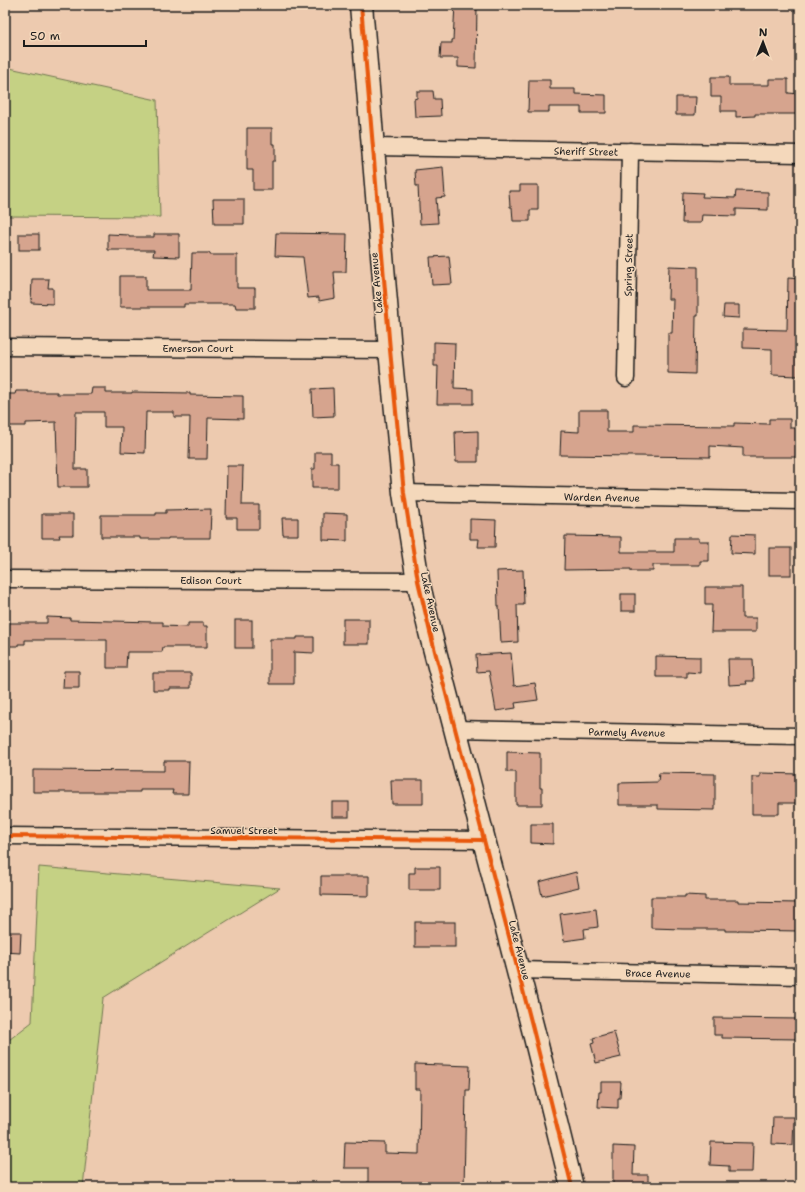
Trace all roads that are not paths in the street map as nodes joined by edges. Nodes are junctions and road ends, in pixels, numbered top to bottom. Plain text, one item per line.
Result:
1 (361, 5) edge
2 (373, 147) junction
3 (630, 151) junction
4 (800, 154) edge
5 (5, 347) edge
6 (390, 350) junction
7 (626, 378) dead end
8 (404, 493) junction
9 (800, 501) edge
10 (5, 579) edge
11 (418, 581) junction
12 (455, 729) junction
13 (800, 736) edge
14 (5, 836) edge
15 (484, 840) junction
16 (517, 970) junction
17 (800, 976) edge
18 (572, 1187) edge

1 - 2 street, Lake Avenue
2 - 3 street, Sheriff Street
2 - 6 street, Lake Avenue
3 - 4 street, Sheriff Street
3 - 7 street, Spring Street
5 - 6 street, Emerson Court
6 - 8 street, Lake Avenue
8 - 9 street, Warden Avenue
8 - 11 street, Lake Avenue
10 - 11 street, Edison Court
11 - 12 street, Lake Avenue
12 - 13 street, Parmely Avenue
12 - 15 street, Lake Avenue
14 - 15 street, Samuel Street
15 - 16 street, Lake Avenue
16 - 17 street, Brace Avenue
16 - 18 street, Lake Avenue

